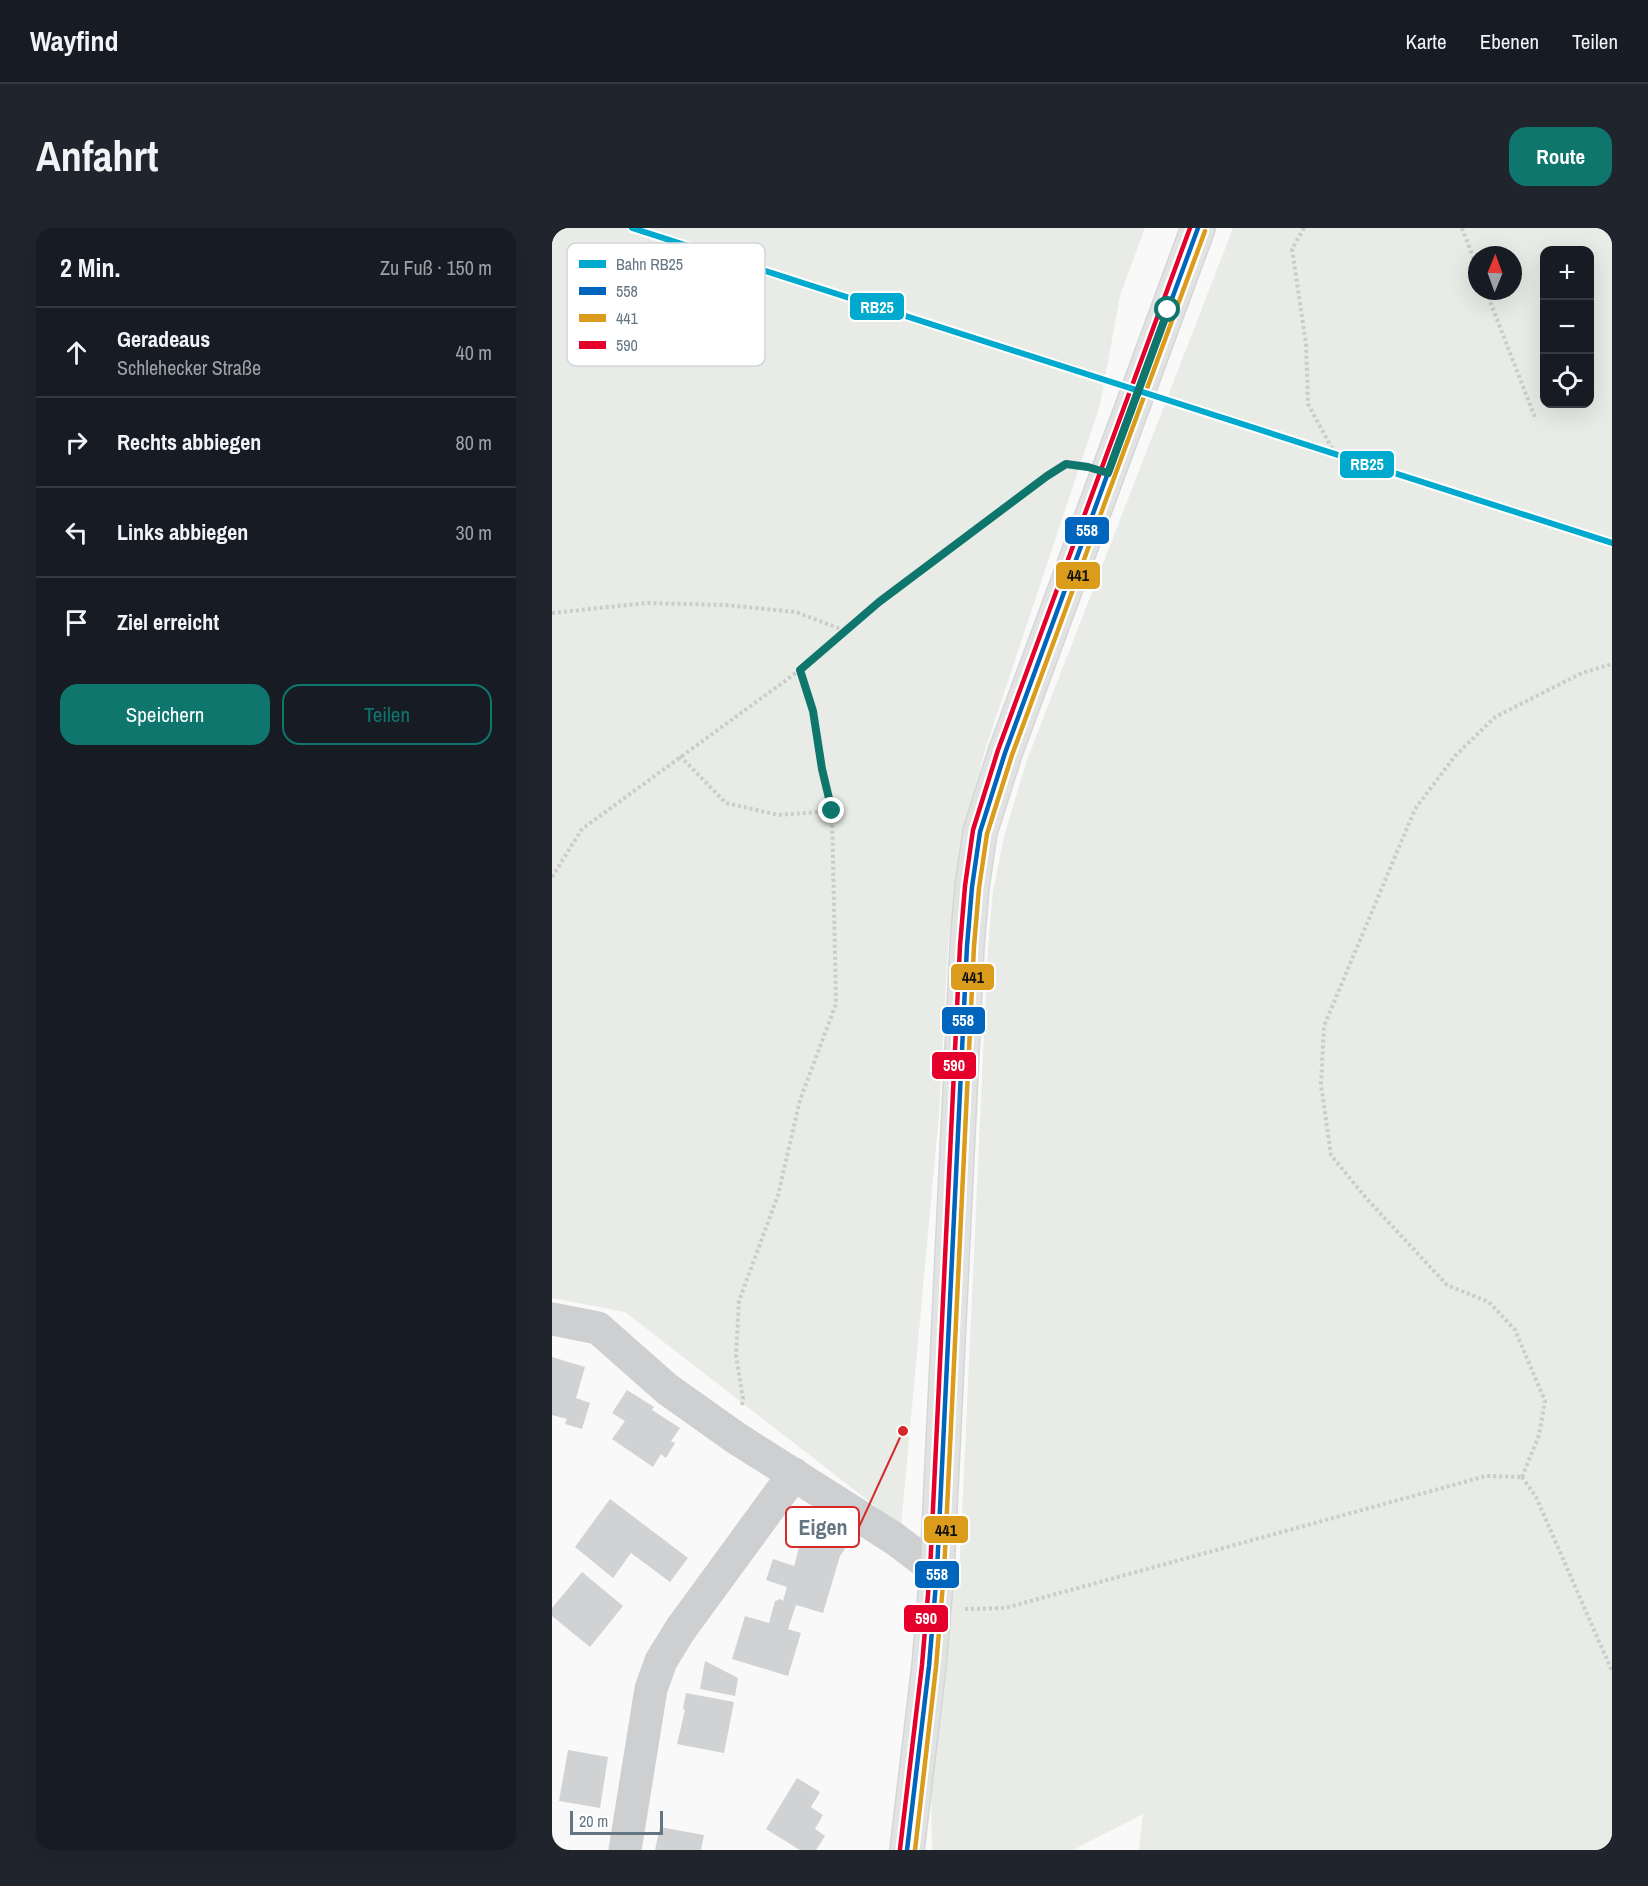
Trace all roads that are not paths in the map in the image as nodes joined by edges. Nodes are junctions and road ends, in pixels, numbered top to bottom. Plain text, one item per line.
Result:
1 (1198, 228) edge
2 (552, 1319) edge
3 (794, 1474) junction
4 (938, 1571) junction
5 (625, 1850) edge
6 (907, 1850) edge

1 - 4 main road
2 - 3 street
3 - 4 street
3 - 5 street
4 - 6 main road

